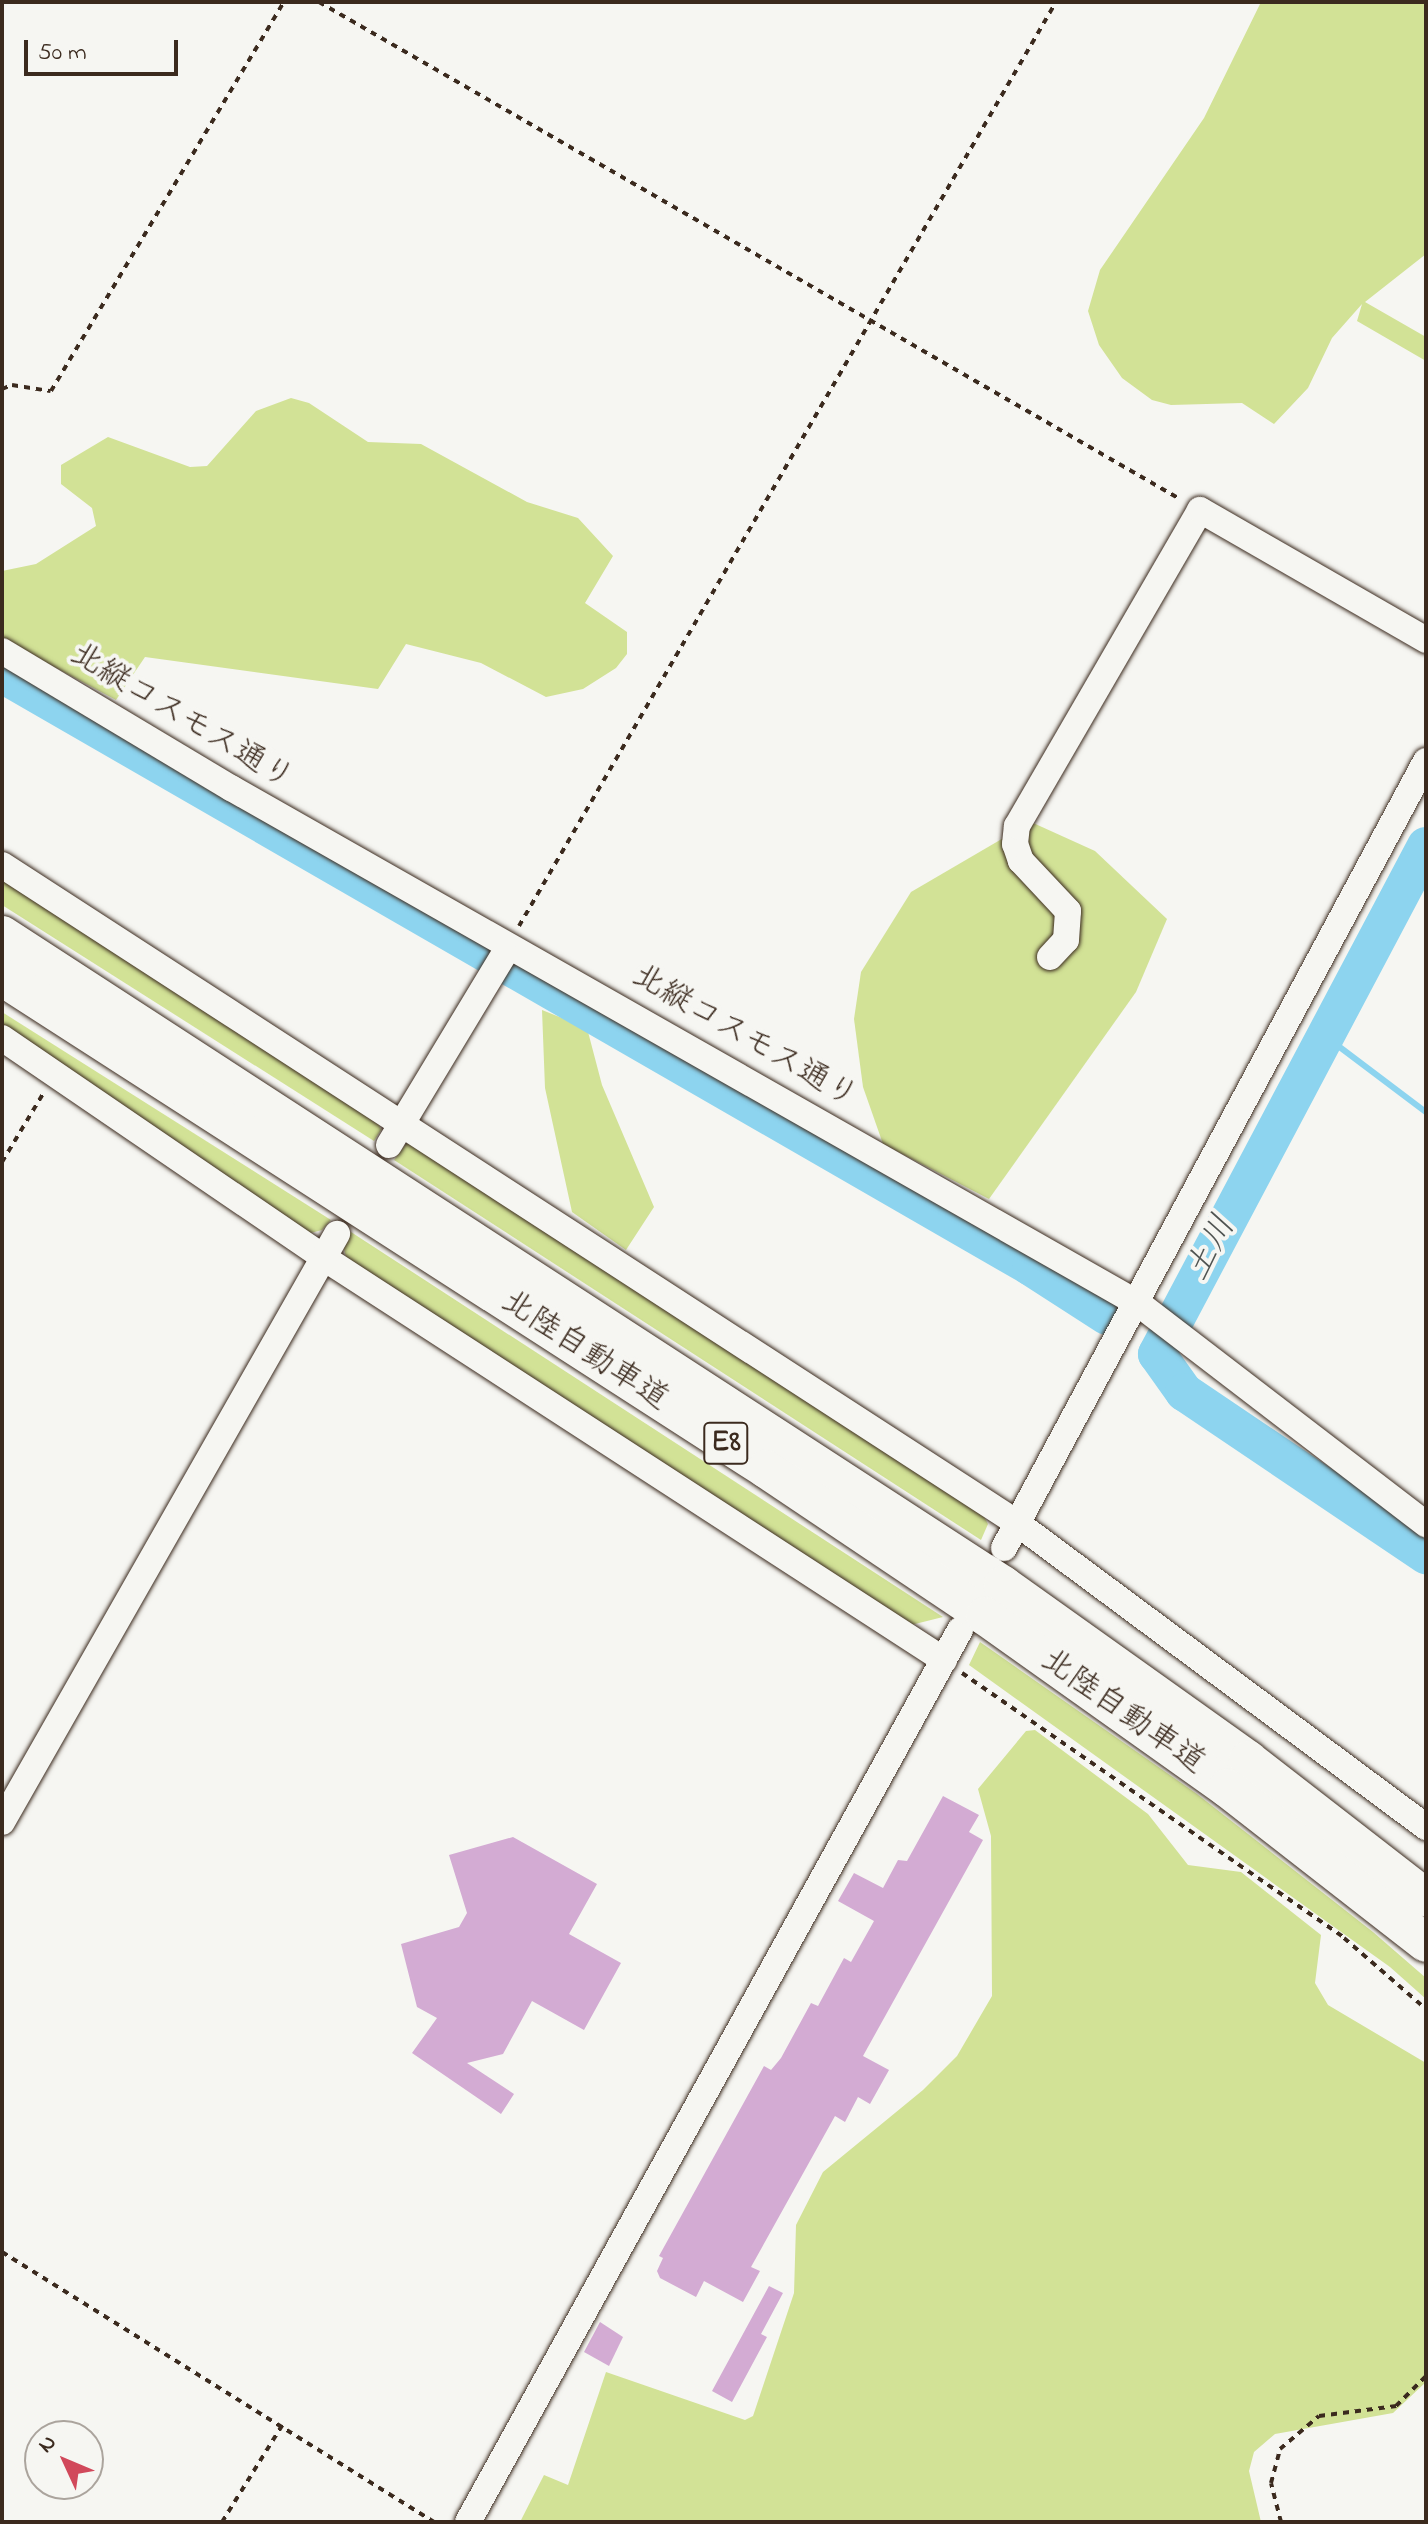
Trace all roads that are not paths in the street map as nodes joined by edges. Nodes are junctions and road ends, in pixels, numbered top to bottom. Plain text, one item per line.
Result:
1 (1426, 640) edge
2 (2, 651) edge
3 (1426, 761) edge
4 (2, 865) edge
5 (2, 935) edge
6 (503, 955) junction
7 (1050, 957) dead end
8 (2, 977) edge
9 (2, 1038) edge
10 (405, 1122) junction
11 (389, 1145) dead end
12 (337, 1234) dead end
13 (324, 1258) junction
14 (1143, 1307) junction
15 (1017, 1523) junction
16 (1426, 1524) edge
17 (1004, 1548) dead end
18 (960, 1630) dead end
19 (944, 1660) junction
20 (2, 1822) edge
21 (1426, 1827) edge
22 (1426, 1898) edge
23 (1426, 1943) edge
24 (468, 2522) edge

1 - 7 street
2 - 6 street, 北縦コスモス通り
3 - 14 street
4 - 10 street
5 - 22 highway, 北陸自動車道 / E8
6 - 10 street
6 - 14 street, 北縦コスモス通り
8 - 23 highway, 北陸自動車道 / E8
9 - 13 street
10 - 11 street
10 - 15 street
12 - 13 street
13 - 19 street
13 - 20 street
14 - 15 street
14 - 16 street, 北縦コスモス通り
15 - 17 street
15 - 21 street
18 - 19 street
19 - 24 street

